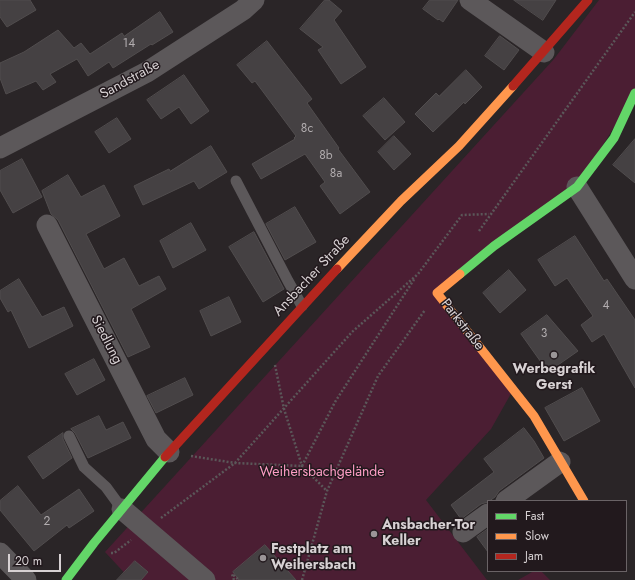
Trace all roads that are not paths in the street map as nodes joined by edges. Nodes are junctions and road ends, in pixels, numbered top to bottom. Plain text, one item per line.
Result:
1 (254, 0) edge
2 (470, 0) edge
3 (588, 0) edge
4 (544, 52) junction
5 (635, 94) edge
6 (0, 148) edge
7 (236, 180) dead end
8 (577, 187) junction
9 (47, 225) dead end
10 (635, 278) edge
11 (302, 306) junction
12 (69, 436) dead end
13 (169, 452) junction
14 (560, 462) junction
15 (507, 500) edge
16 (583, 500) edge
17 (122, 509) junction
18 (487, 515) edge
19 (463, 532) dead end
20 (0, 553) edge
21 (26, 580) edge
22 (66, 580) edge
23 (205, 580) edge

1 - 6 street, Sandstraße
2 - 4 street
3 - 4 street, Ansbacher Straße
4 - 11 street, Ansbacher Straße
5 - 8 street, Parkstraße
7 - 11 lane
8 - 10 street
8 - 14 street, Parkstraße
9 - 13 street, Siedlung
11 - 13 street, Ansbacher Straße
12 - 17 lane
13 - 17 street, Ansbacher Straße
14 - 15 street
14 - 16 street, Parkstraße
17 - 22 street, Ansbacher Straße
17 - 23 street
18 - 19 street
20 - 21 street

